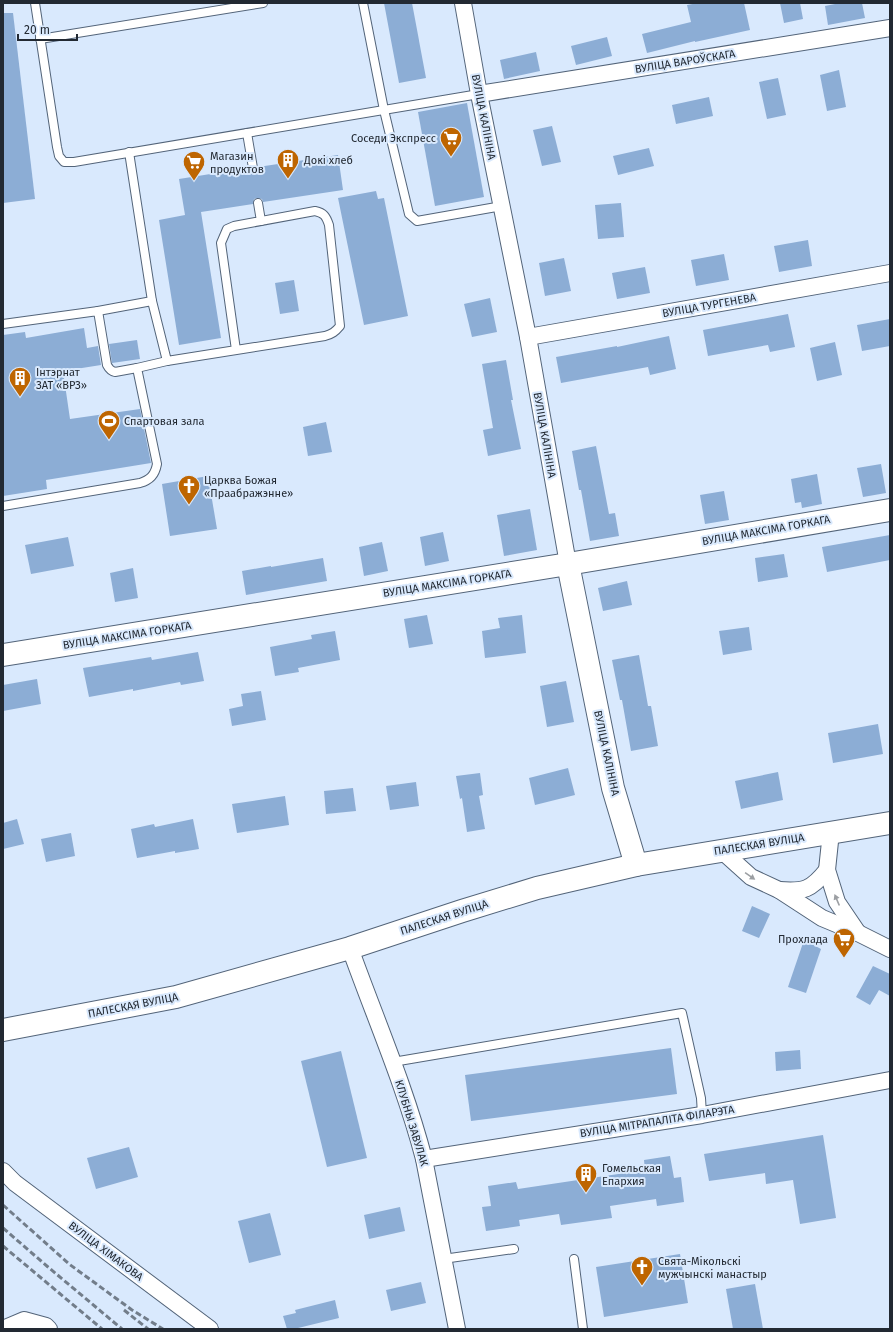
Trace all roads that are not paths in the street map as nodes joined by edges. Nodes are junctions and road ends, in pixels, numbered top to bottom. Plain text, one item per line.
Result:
1 (35, 3) edge
2 (263, 3) edge
3 (364, 3) edge
4 (463, 3) edge
5 (890, 28) edge
6 (40, 38) junction
7 (479, 94) junction
8 (384, 110) junction
9 (247, 133) junction
10 (129, 152) junction
11 (253, 168) dead end
12 (258, 203) dead end
13 (502, 206) junction
14 (261, 221) junction
15 (890, 273) edge
16 (152, 301) junction
17 (98, 311) junction
18 (3, 324) edge
19 (528, 337) junction
20 (236, 350) junction
21 (167, 361) junction
22 (137, 368) junction
23 (3, 506) edge
24 (890, 510) edge
25 (568, 564) junction
26 (3, 655) edge
27 (890, 823) edge
28 (831, 832) junction
29 (721, 850) junction
30 (636, 865) junction
31 (827, 870) junction
32 (779, 890) junction
33 (858, 933) junction
34 (350, 948) junction
35 (890, 949) edge
36 (3, 1030) edge
37 (393, 1062) junction
38 (890, 1080) edge
39 (702, 1115) junction
40 (424, 1159) junction
41 (3, 1171) edge
42 (514, 1249) dead end
43 (443, 1259) junction
44 (574, 1259) dead end
45 (3, 1329) edge
46 (49, 1329) edge
47 (210, 1329) edge
48 (457, 1329) edge
49 (583, 1329) edge

1 - 6 lane
2 - 6 lane
3 - 8 lane
4 - 7 street, ВУЛІЦА КАЛІНІНА
5 - 7 street, ВУЛІЦА ВАРОЎСКАГА
6 - 10 lane
7 - 8 lane
7 - 13 street, ВУЛІЦА КАЛІНІНА
8 - 9 lane
8 - 13 lane
9 - 10 lane
9 - 11 lane
10 - 16 lane
12 - 14 lane
13 - 19 street, ВУЛІЦА КАЛІНІНА
14 - 20 lane
14 - 20 lane
15 - 19 street, ВУЛІЦА ТУРГЕНЕВА
16 - 17 lane
16 - 21 lane
17 - 18 lane
17 - 22 lane
19 - 25 street, ВУЛІЦА КАЛІНІНА
20 - 21 lane
21 - 22 lane
22 - 23 lane
24 - 25 street, ВУЛІЦА МАКСІМА ГОРКАГА
25 - 26 street, ВУЛІЦА МАКСІМА ГОРКАГА
25 - 30 street, ВУЛІЦА КАЛІНІНА
27 - 28 street, ПАЛЕСКАЯ ВУЛІЦА
28 - 29 street, ПАЛЕСКАЯ ВУЛІЦА
28 - 31 street
29 - 30 street, ПАЛЕСКАЯ ВУЛІЦА
29 -> 32 street
30 - 34 street, ПАЛЕСКАЯ ВУЛІЦА
31 - 32 street
33 -> 31 street
32 - 33 street
33 - 35 street
34 - 36 street, ПАЛЕСКАЯ ВУЛІЦА
34 - 37 street, КЛУБНЫ ЗАВУЛАК
37 - 39 lane
37 - 40 street, КЛУБНЫ ЗАВУЛАК
38 - 39 street, ВУЛІЦА МІТРАПАЛІТА ФІЛАРЭТА
39 - 40 street, ВУЛІЦА МІТРАПАЛІТА ФІЛАРЭТА
40 - 43 street, КЛУБНЫ ЗАВУЛАК
41 - 47 street, ВУЛІЦА ХІМАКОВА
42 - 43 lane
43 - 48 street, КЛУБНЫ ЗАВУЛАК
44 - 49 lane
45 - 46 street

